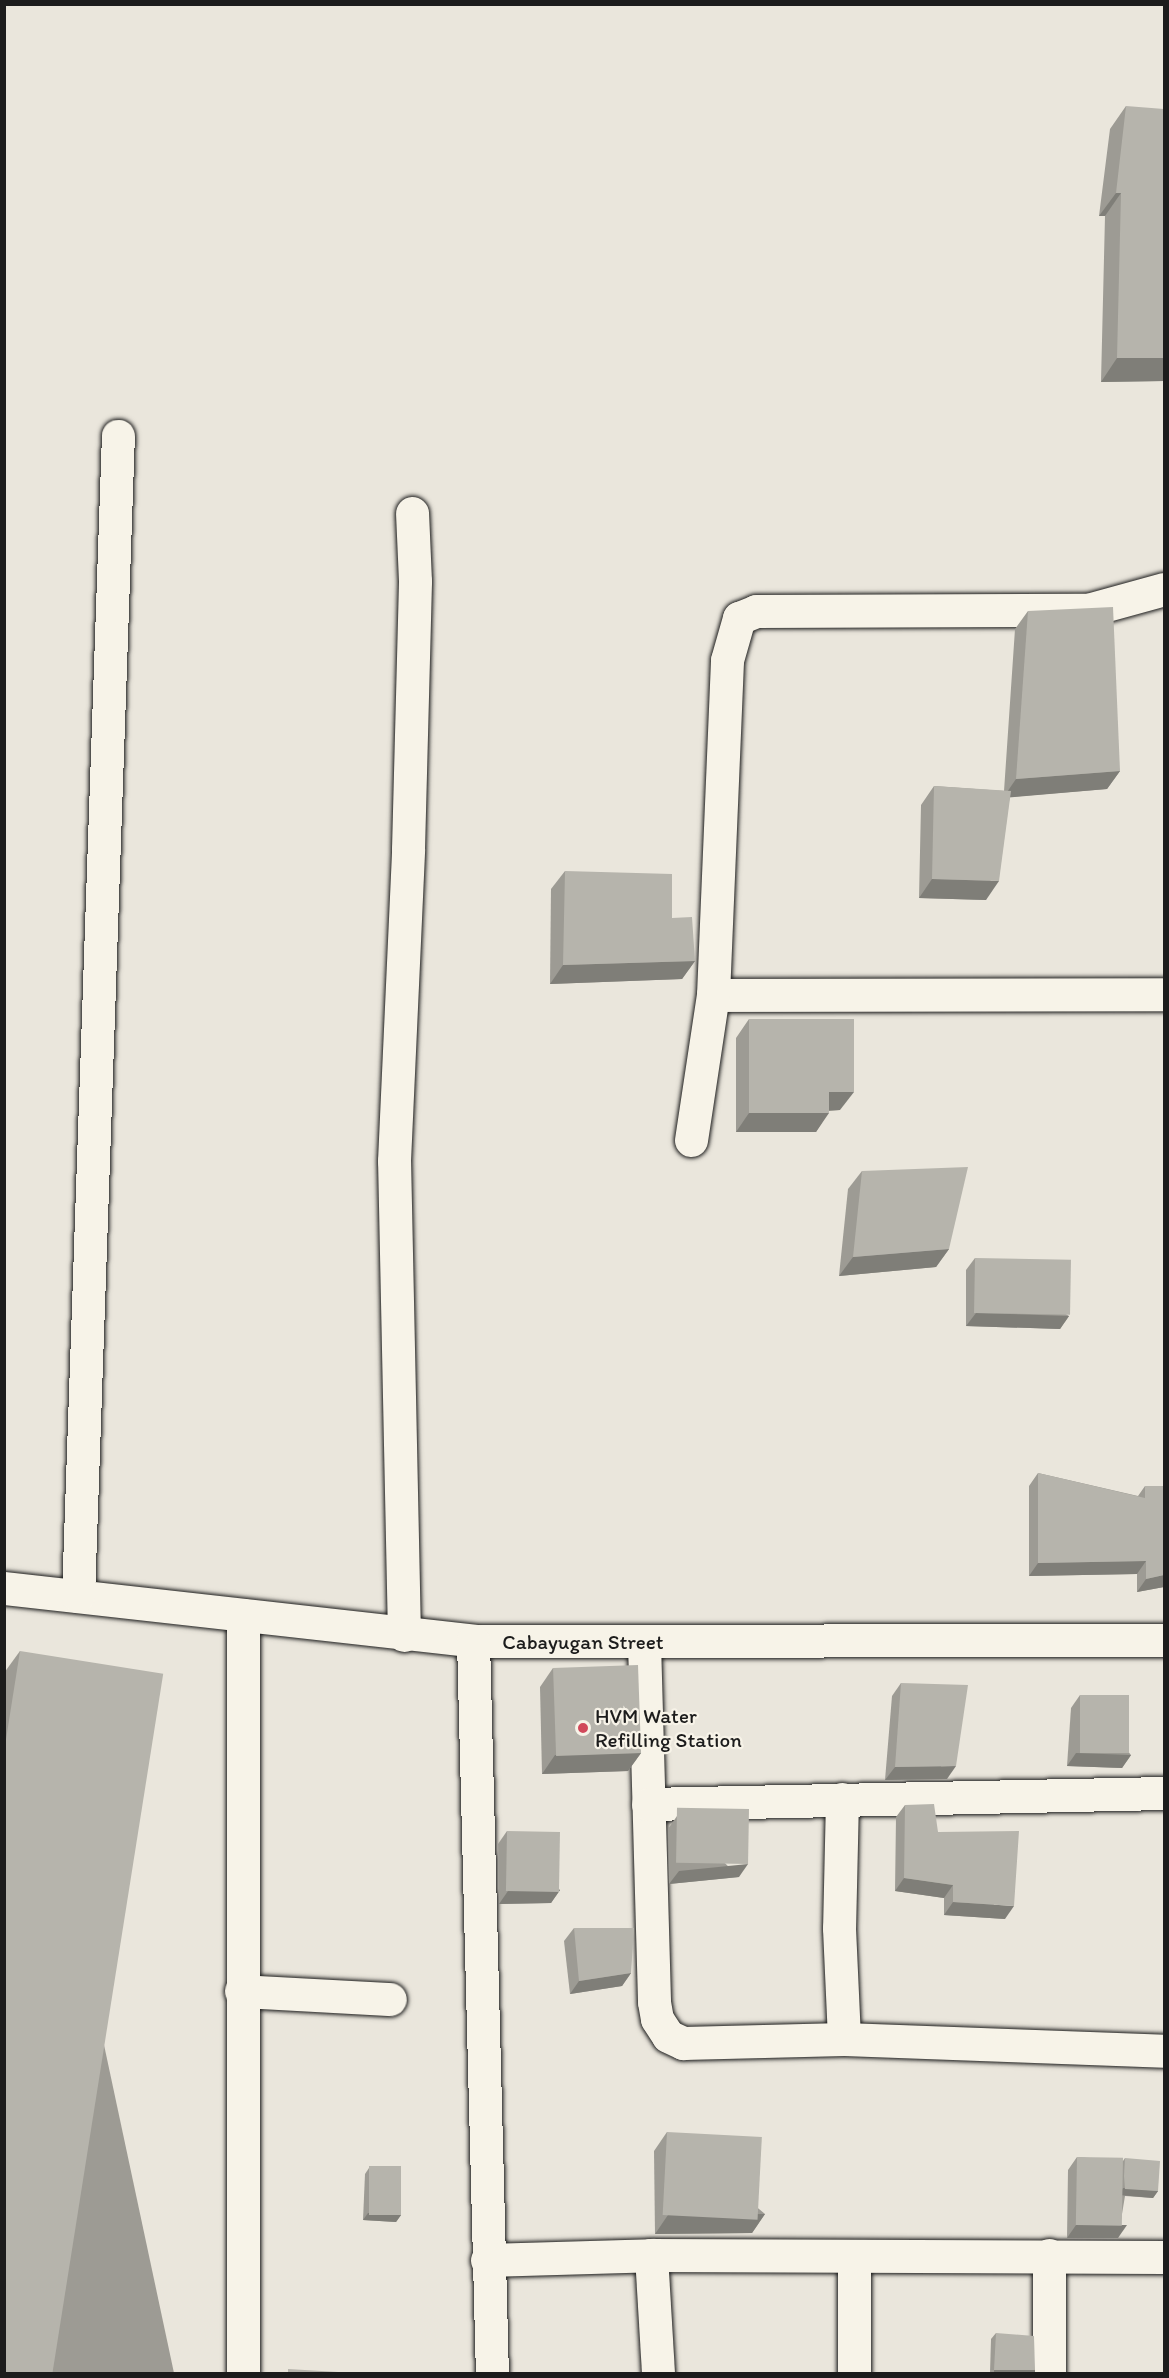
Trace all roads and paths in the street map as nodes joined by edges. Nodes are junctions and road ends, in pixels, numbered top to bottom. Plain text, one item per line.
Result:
1 (118, 436) dead end
2 (412, 513) dead end
3 (1164, 589) edge
4 (1164, 994) edge
5 (713, 995) junction
6 (691, 1140) dead end
7 (4, 1588) edge
8 (78, 1596) junction
9 (243, 1616) junction
10 (404, 1635) junction
11 (1164, 1640) edge
12 (473, 1641) junction
13 (644, 1642) junction
14 (1164, 1793) edge
15 (842, 1799) junction
16 (648, 1804) junction
17 (241, 1991) junction
18 (390, 2000) dead end
19 (844, 2039) junction
20 (1164, 2050) edge
21 (651, 2255) junction
22 (1049, 2255) junction
23 (1164, 2257) edge
24 (854, 2258) junction
25 (487, 2260) junction
26 (243, 2373) edge
27 (492, 2373) edge
28 (658, 2373) edge
29 (854, 2373) edge
30 (1049, 2373) edge

1 - 8 street
2 - 10 street
3 - 5 street
4 - 5 street
5 - 6 street
7 - 8 street, Cabayugan Street
8 - 9 street, Cabayugan Street
9 - 10 street, Cabayugan Street
9 - 17 street
10 - 12 street, Cabayugan Street
11 - 13 street, Cabayugan Street
12 - 13 street, Cabayugan Street
12 - 25 street
13 - 16 street
14 - 15 street
15 - 16 street
15 - 19 street
16 - 19 street
17 - 18 street
17 - 26 street
19 - 20 street
21 - 24 street
21 - 25 street
21 - 28 street
22 - 23 street
22 - 24 street
22 - 30 street
24 - 29 street
25 - 27 street

